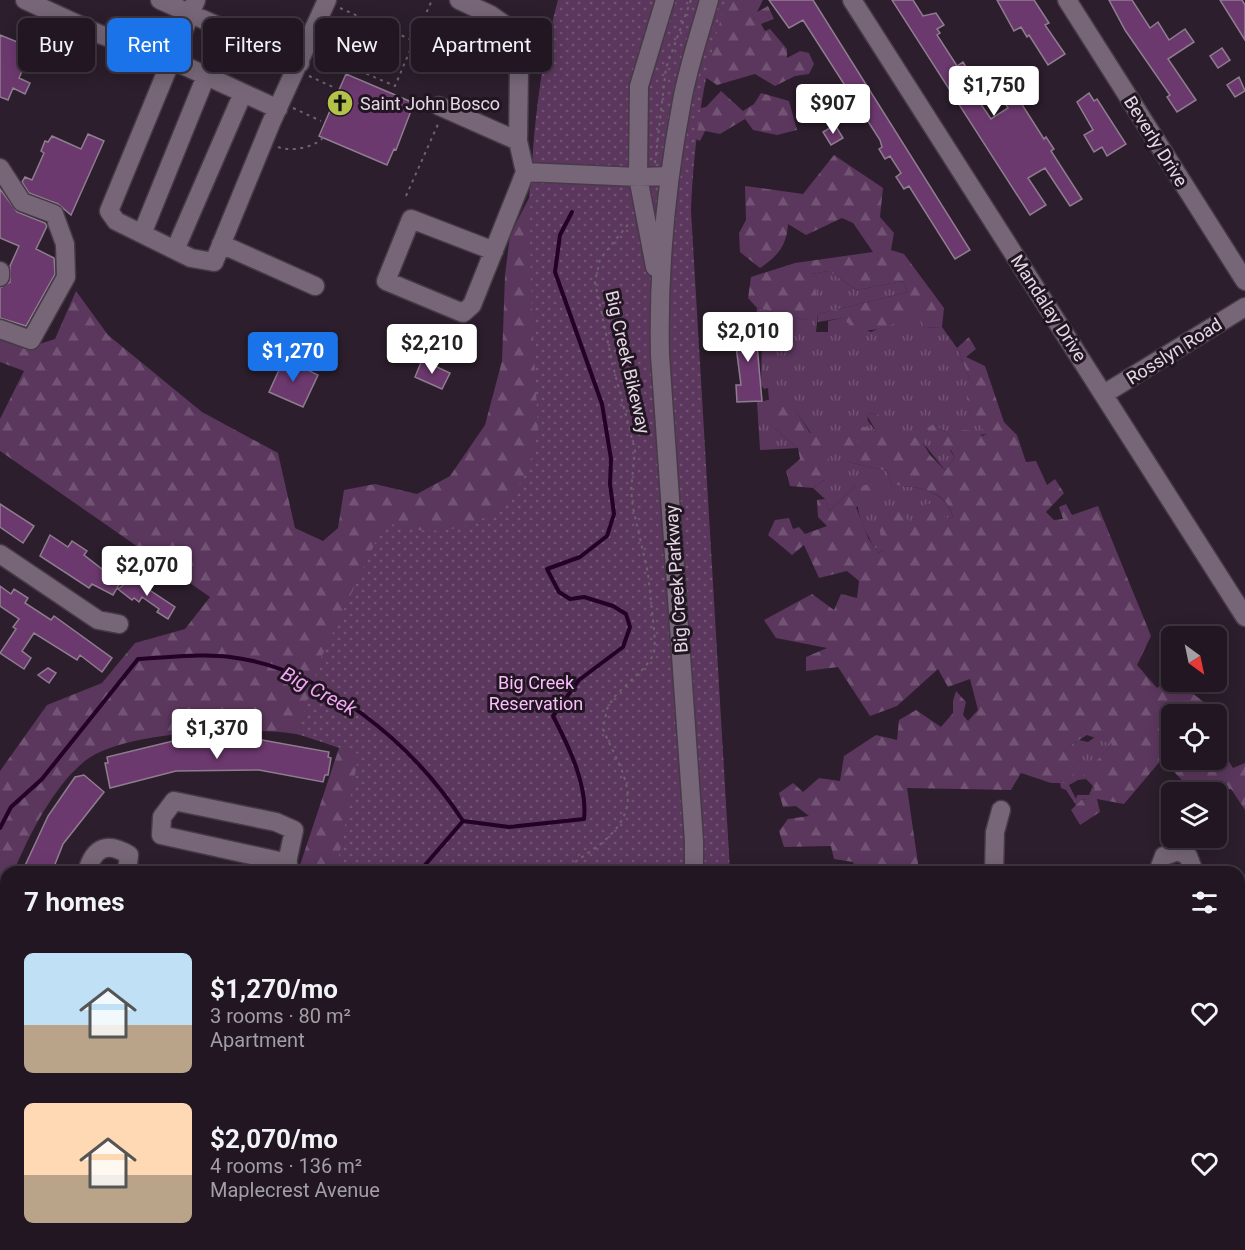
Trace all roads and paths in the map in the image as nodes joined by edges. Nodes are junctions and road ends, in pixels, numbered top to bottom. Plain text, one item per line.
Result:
1 (25, 0) edge
2 (160, 0) edge
3 (432, 0) edge
4 (459, 0) edge
5 (665, 0) edge
6 (691, 0) edge
7 (710, 0) edge
8 (852, 0) edge
9 (1067, 0) edge
10 (332, 4) edge
11 (194, 6) edge
12 (215, 18) edge
13 (424, 18) edge
14 (107, 37) edge
15 (411, 40) edge
16 (411, 48) edge
17 (191, 69) edge
18 (303, 69) joint
19 (167, 72) edge
20 (302, 72) edge
21 (362, 72) edge
22 (206, 76) junction
23 (334, 88) dead end
24 (243, 93) junction
25 (442, 107) joint
26 (284, 108) junction
27 (321, 121) dead end
28 (324, 138) dead end
29 (518, 141) junction
30 (274, 146) dead end
31 (655, 164) dead end
32 (0, 168) edge
33 (525, 172) junction
34 (670, 176) junction
35 (638, 177) junction
36 (406, 196) dead end
37 (634, 219) dead end
38 (142, 234) junction
39 (221, 244) junction
40 (175, 250) junction
41 (494, 252) junction
42 (0, 271) edge
43 (0, 277) edge
44 (1245, 281) edge
45 (315, 286) dead end
46 (659, 287) junction
47 (1245, 307) edge
48 (0, 329) edge
49 (1104, 394) junction
50 (0, 554) edge
51 (1245, 617) edge
52 (119, 624) dead end
53 (1001, 810) dead end
54 (89, 866) edge
55 (128, 866) edge
56 (282, 866) edge
57 (286, 866) edge
58 (572, 866) edge
59 (694, 866) edge
60 (994, 866) edge
61 (1160, 866) edge
62 (1192, 866) edge

1 - 14 street
2 - 11 street
3 - 13 path
4 - 29 street
5 - 35 street, Big Creek Parkway
6 - 31 path
7 - 34 street, Big Creek Parkway
8 - 49 street, Mandalay Drive
9 - 44 street, Beverly Drive
10 - 15 path
10 - 18 street
11 - 12 street
16 - 21 path
17 - 22 street
18 - 23 path
19 - 38 street
20 - 26 street
22 - 24 street
22 - 38 street
24 - 26 street
24 - 40 street
25 - 29 street
25 - 36 path
26 - 27 path
26 - 39 street
28 - 30 path
29 - 33 street
32 - 48 street
33 - 35 street
33 - 41 street
34 - 35 street
34 - 46 street, Big Creek Parkway
35 - 46 street, Big Creek Parkway
37 - 58 path, Big Creek Bikeway
38 - 40 street
39 - 40 street
39 - 45 street
41 - 41 street
42 - 43 street
46 - 59 street, Big Creek Parkway
47 - 49 street, Rosslyn Road
49 - 51 street, Mandalay Drive
50 - 52 street
53 - 60 street
54 - 55 street
56 - 57 street
61 - 62 street

